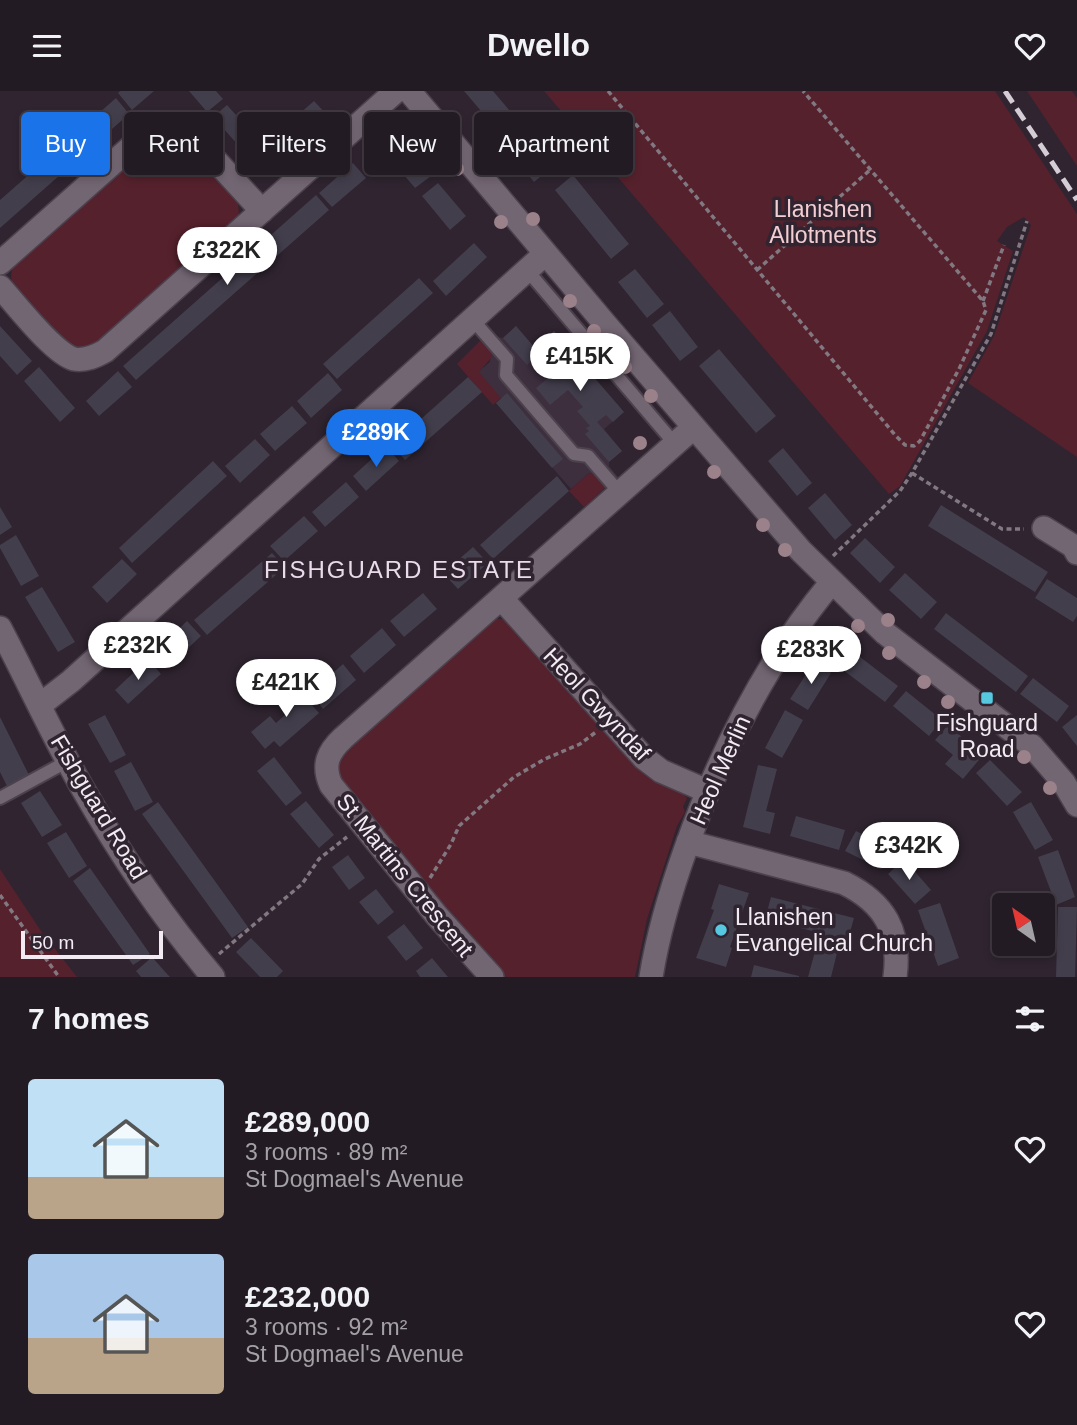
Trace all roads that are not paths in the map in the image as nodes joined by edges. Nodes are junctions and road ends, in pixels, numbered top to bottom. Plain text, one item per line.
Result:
1 (396, 91) edge
2 (409, 91) edge
3 (262, 211) junction
4 (545, 254) junction
5 (0, 263) edge
6 (527, 269) junction
7 (0, 287) edge
8 (472, 319) junction
9 (693, 428) junction
10 (675, 444) junction
11 (620, 493) junction
12 (1044, 529) road end
13 (1077, 554) edge
14 (830, 571) junction
15 (501, 598) junction
16 (0, 628) edge
17 (40, 705) junction
18 (68, 761) junction
19 (707, 791) junction
20 (0, 798) edge
21 (1077, 805) edge
22 (688, 842) junction
23 (209, 972) edge
24 (492, 977) edge
25 (651, 977) edge
26 (895, 977) edge

1 - 3 street
2 - 4 street
3 - 5 street
3 - 7 street
4 - 6 street
4 - 9 street
6 - 8 street
6 - 10 lane
8 - 11 lane
8 - 17 street
9 - 10 street, St Martins Crescent
9 - 14 street
10 - 11 street, St Martins Crescent
11 - 15 street, St Martins Crescent
12 - 13 street
14 - 19 street, Heol Merlin
14 - 21 street
15 - 19 street, Heol Gwyndaf
15 - 24 street, St Martins Crescent
16 - 17 street, Fishguard Road
17 - 18 street, Fishguard Road
18 - 20 lane
18 - 23 street, Fishguard Road
19 - 22 street, Heol Merlin
22 - 25 street, Heol Merlin
22 - 26 street

